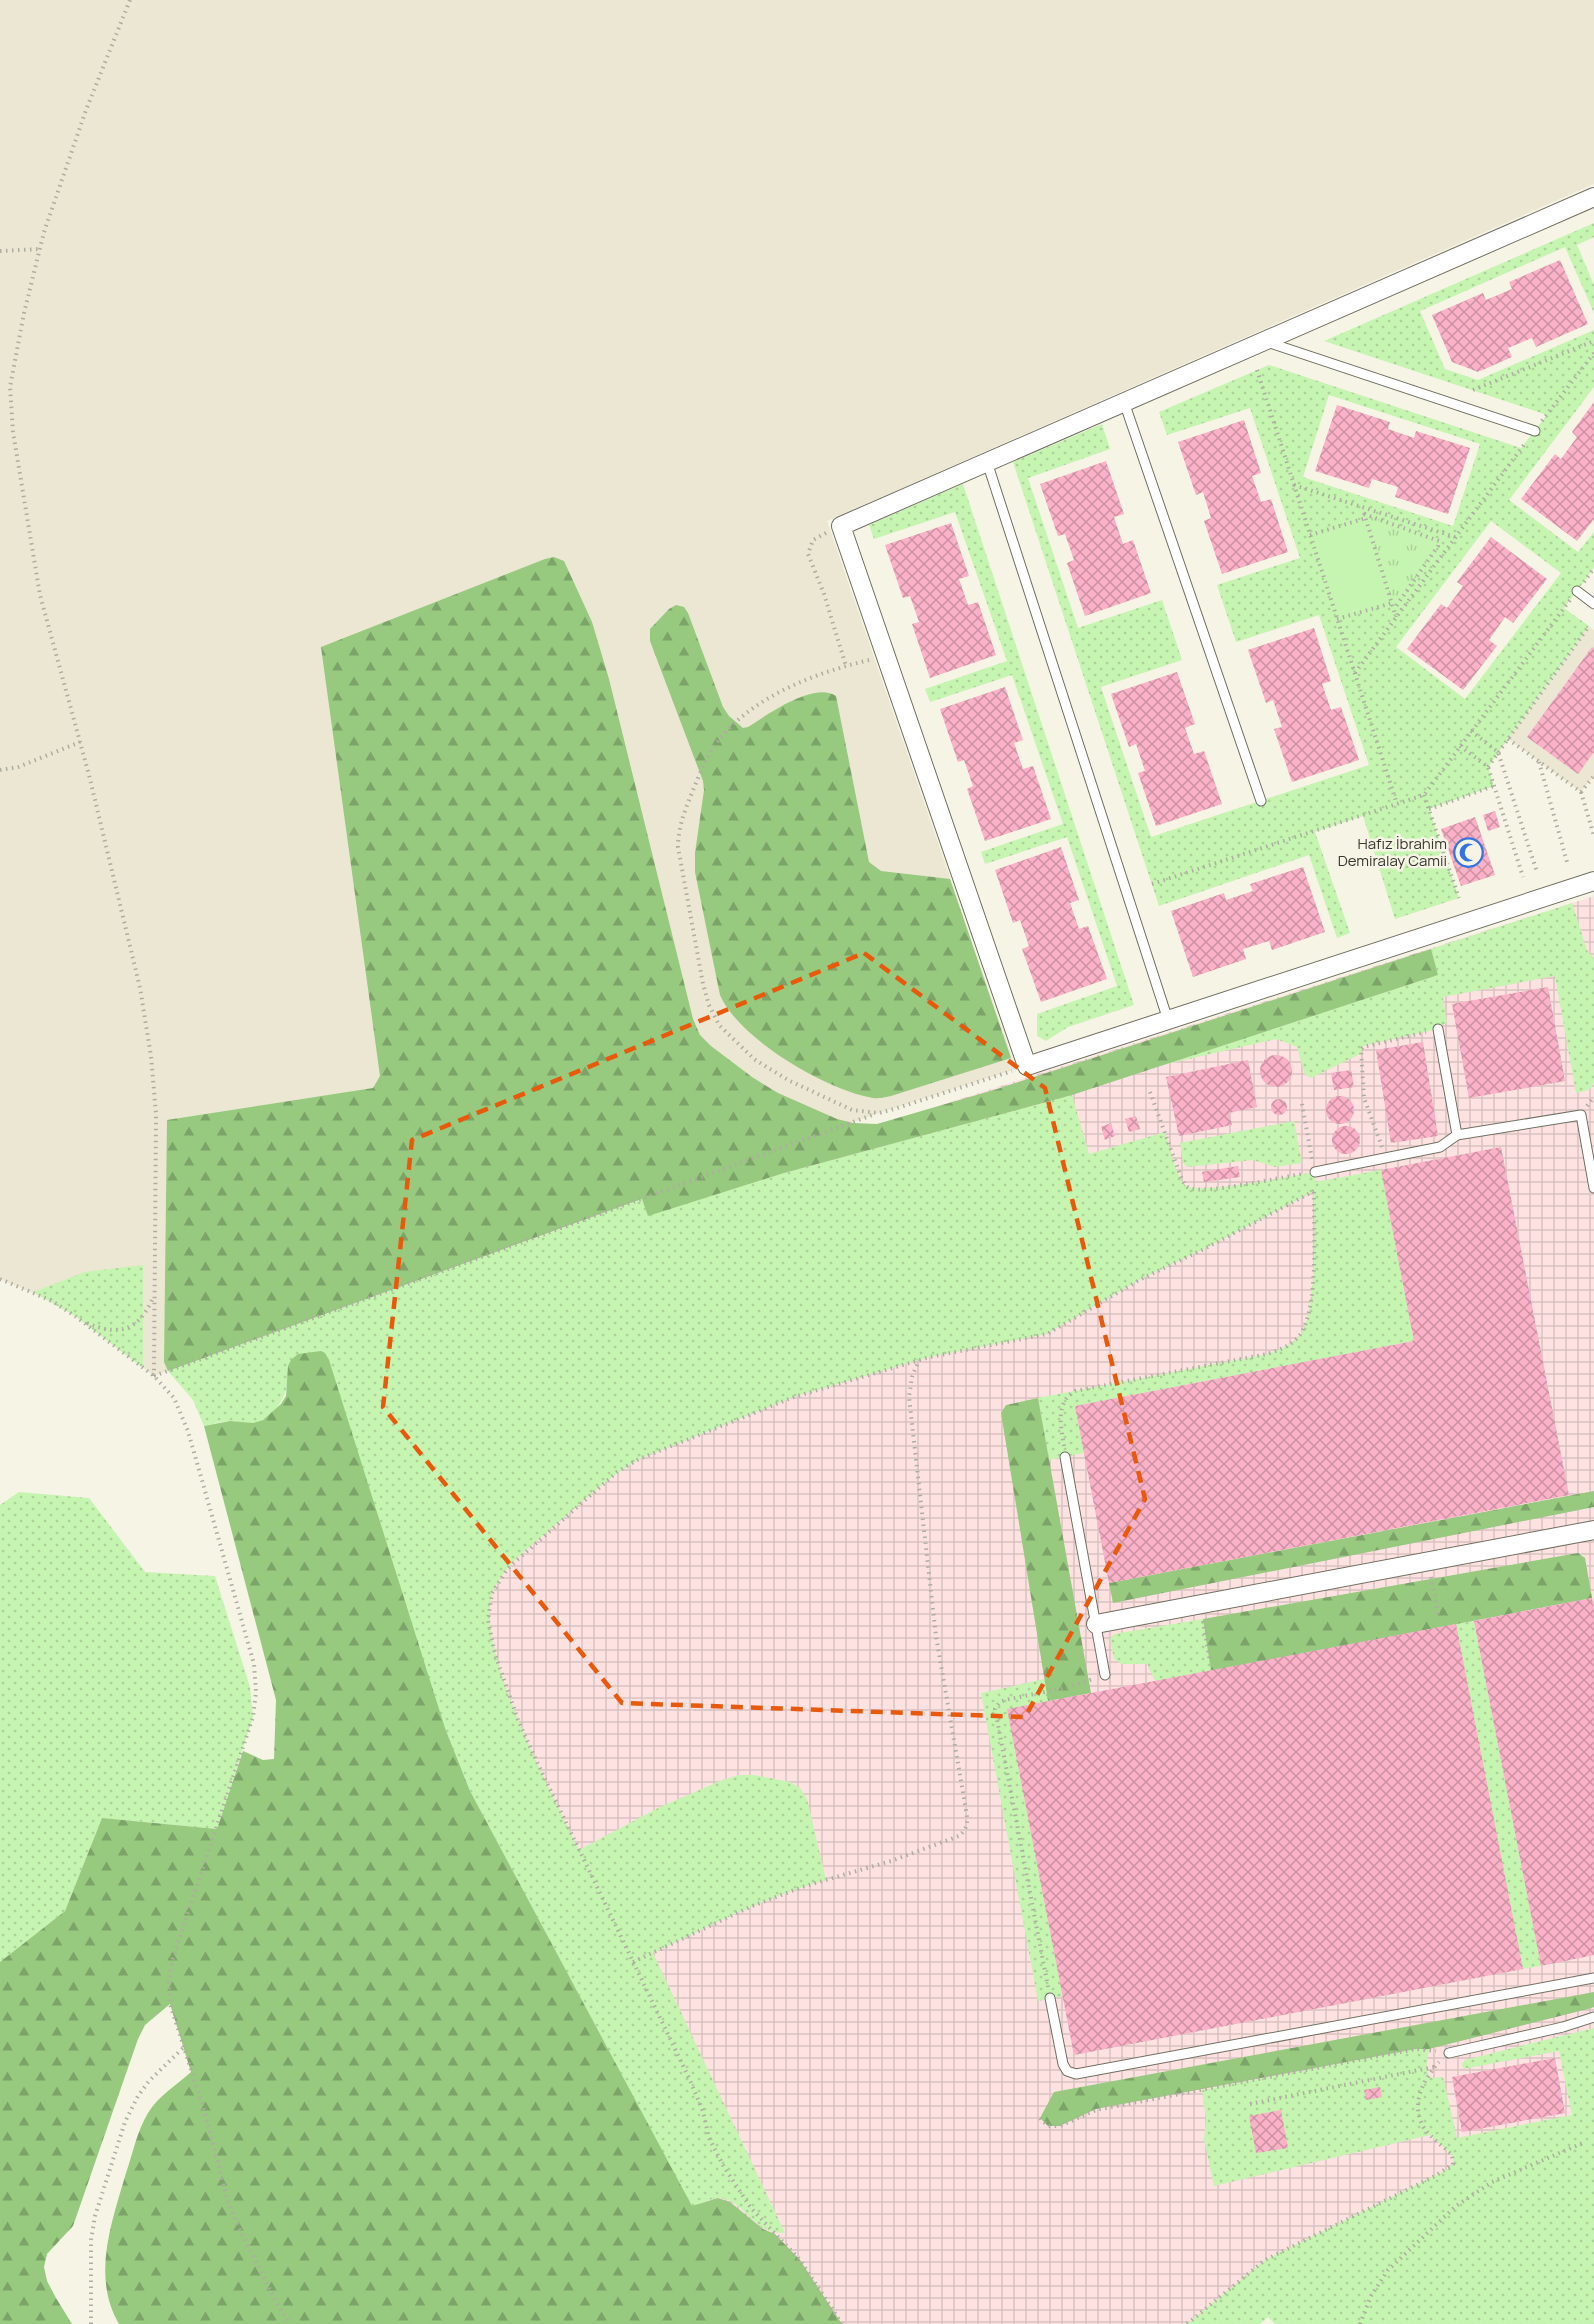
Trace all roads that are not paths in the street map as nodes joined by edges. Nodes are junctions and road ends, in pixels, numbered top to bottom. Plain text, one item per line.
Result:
1 (1594, 197) edge
2 (1264, 341) junction
3 (1124, 402) junction
4 (1535, 431) road end
5 (987, 462) junction
6 (1577, 591) road end
7 (1594, 604) edge
8 (1261, 801) dead end
9 (1594, 881) edge
10 (1168, 1020) junction
11 (1438, 1029) road end
12 (1457, 1135) junction
13 (1314, 1172) road end
14 (1594, 1188) edge
15 (1065, 1457) road end
16 (1594, 1530) edge
17 (1096, 1624) junction
18 (1105, 1675) road end
19 (1594, 1978) edge
20 (1050, 1998) road end
21 (1594, 2017) edge
22 (1449, 2053) road end

1 - 2 street
2 - 3 street
2 - 4 lane
3 - 5 street
3 - 8 lane
5 - 10 lane
5 - 10 street
6 - 7 lane
9 - 10 street
11 - 12 lane
12 - 13 lane
12 - 14 lane
15 - 17 lane
16 - 17 street
17 - 18 lane
19 - 20 lane
21 - 22 lane

